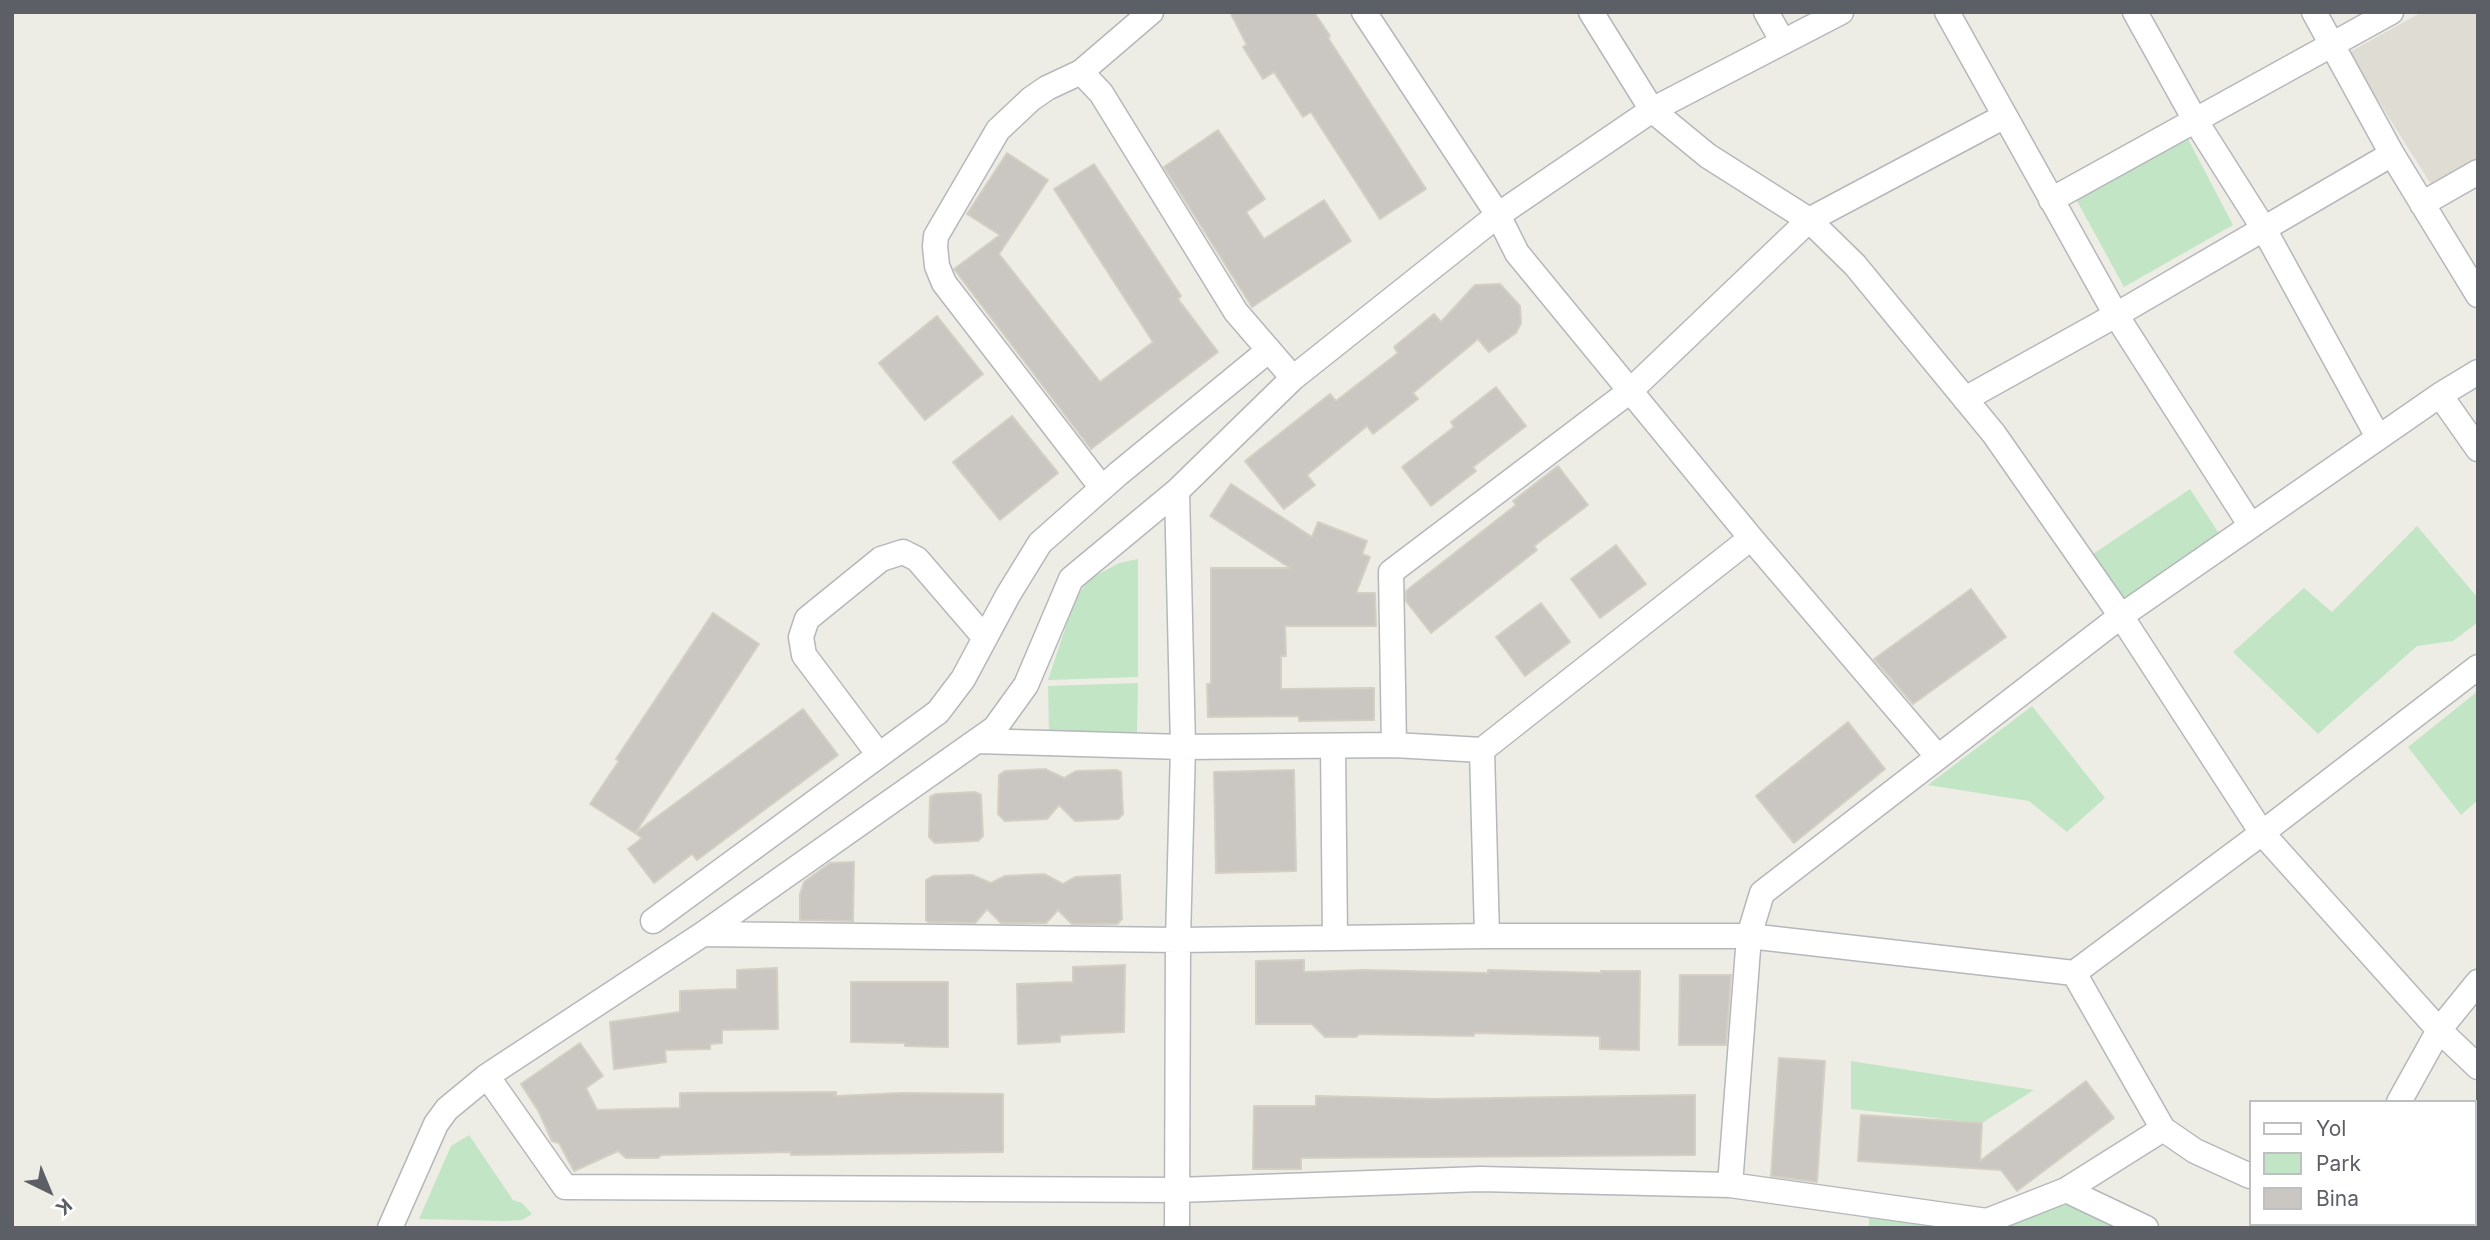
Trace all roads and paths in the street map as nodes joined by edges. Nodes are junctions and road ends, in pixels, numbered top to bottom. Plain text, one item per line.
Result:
1 (1151, 12) edge
2 (1364, 12) edge
3 (1591, 12) edge
4 (1766, 12) edge
5 (1841, 12) edge
6 (1947, 12) edge
7 (2135, 12) edge
8 (2314, 12) edge
9 (2391, 12) edge
10 (1783, 42) junction
11 (2330, 45) junction
12 (1081, 72) junction
13 (1652, 110) junction
14 (2003, 117) junction
15 (2195, 120) junction
16 (2392, 154) junction
17 (2478, 172) edge
18 (2051, 200) junction
19 (2422, 204) junction
20 (1498, 215) junction
21 (1809, 220) junction
22 (2264, 229) junction
23 (2478, 295) edge
24 (2116, 315) junction
25 (1269, 350) junction
26 (2478, 372) edge
27 (1293, 379) junction
28 (1630, 391) junction
29 (2441, 395) junction
30 (1965, 399) junction
31 (2378, 437) junction
32 (2478, 449) edge
33 (1102, 488) junction
34 (1177, 491) junction
35 (2250, 526) junction
36 (1751, 538) junction
37 (2121, 615) junction
38 (985, 638) junction
39 (2478, 667) edge
40 (976, 741) junction
41 (1333, 746) junction
42 (1394, 746) junction
43 (1182, 747) junction
44 (1482, 750) junction
45 (879, 755) junction
46 (1938, 757) junction
47 (2262, 833) junction
48 (653, 922) dead end
49 (703, 934) junction
50 (1487, 936) junction
51 (1749, 936) junction
52 (1335, 938) junction
53 (1178, 940) junction
54 (2074, 973) junction
55 (2478, 982) edge
56 (2439, 1030) junction
57 (2478, 1067) edge
58 (487, 1076) junction
59 (2400, 1100) edge
60 (2163, 1129) junction
61 (2248, 1175) edge
62 (1730, 1185) junction
63 (1178, 1190) junction
64 (2066, 1190) junction
65 (390, 1228) edge
66 (1177, 1228) edge
67 (2146, 1228) edge

1 - 12 street
2 - 20 street
3 - 13 street
4 - 10 street
5 - 10 street
6 - 14 street
7 - 15 street
8 - 11 street
9 - 11 street
10 - 13 street
11 - 15 street
11 - 16 street
12 - 25 street
12 - 33 street
13 - 20 street
13 - 21 street
14 - 18 street
14 - 21 street
15 - 18 street
15 - 22 street
16 - 19 street
16 - 22 street
17 - 19 street
18 - 24 street
19 - 23 street
20 - 27 street
20 - 28 street
21 - 28 street
21 - 30 street
22 - 24 street
22 - 31 street
24 - 30 street
24 - 35 street
25 - 27 street
25 - 33 street
26 - 29 street
27 - 34 street
28 - 36 street
28 - 42 street
29 - 31 street
29 - 32 street
30 - 37 street
31 - 35 street
33 - 38 street
34 - 40 street
34 - 43 street
35 - 37 street
36 - 44 street
36 - 46 street
37 - 46 street
37 - 47 street
38 - 45 street
38 - 45 street
39 - 47 street
40 - 43 street
40 - 49 street
41 - 42 street
41 - 43 street
41 - 52 street
42 - 44 street
43 - 53 street
44 - 50 street
45 - 48 street
46 - 51 street
47 - 54 street
47 - 56 street
49 - 53 street
49 - 58 street
50 - 51 street
50 - 52 street
51 - 54 street
51 - 62 street
52 - 53 street
53 - 63 street
54 - 60 street
55 - 56 street
56 - 57 street
56 - 59 street
58 - 63 street
58 - 65 street
60 - 61 street
60 - 64 street
62 - 63 street
62 - 64 street
63 - 66 street
64 - 67 street

